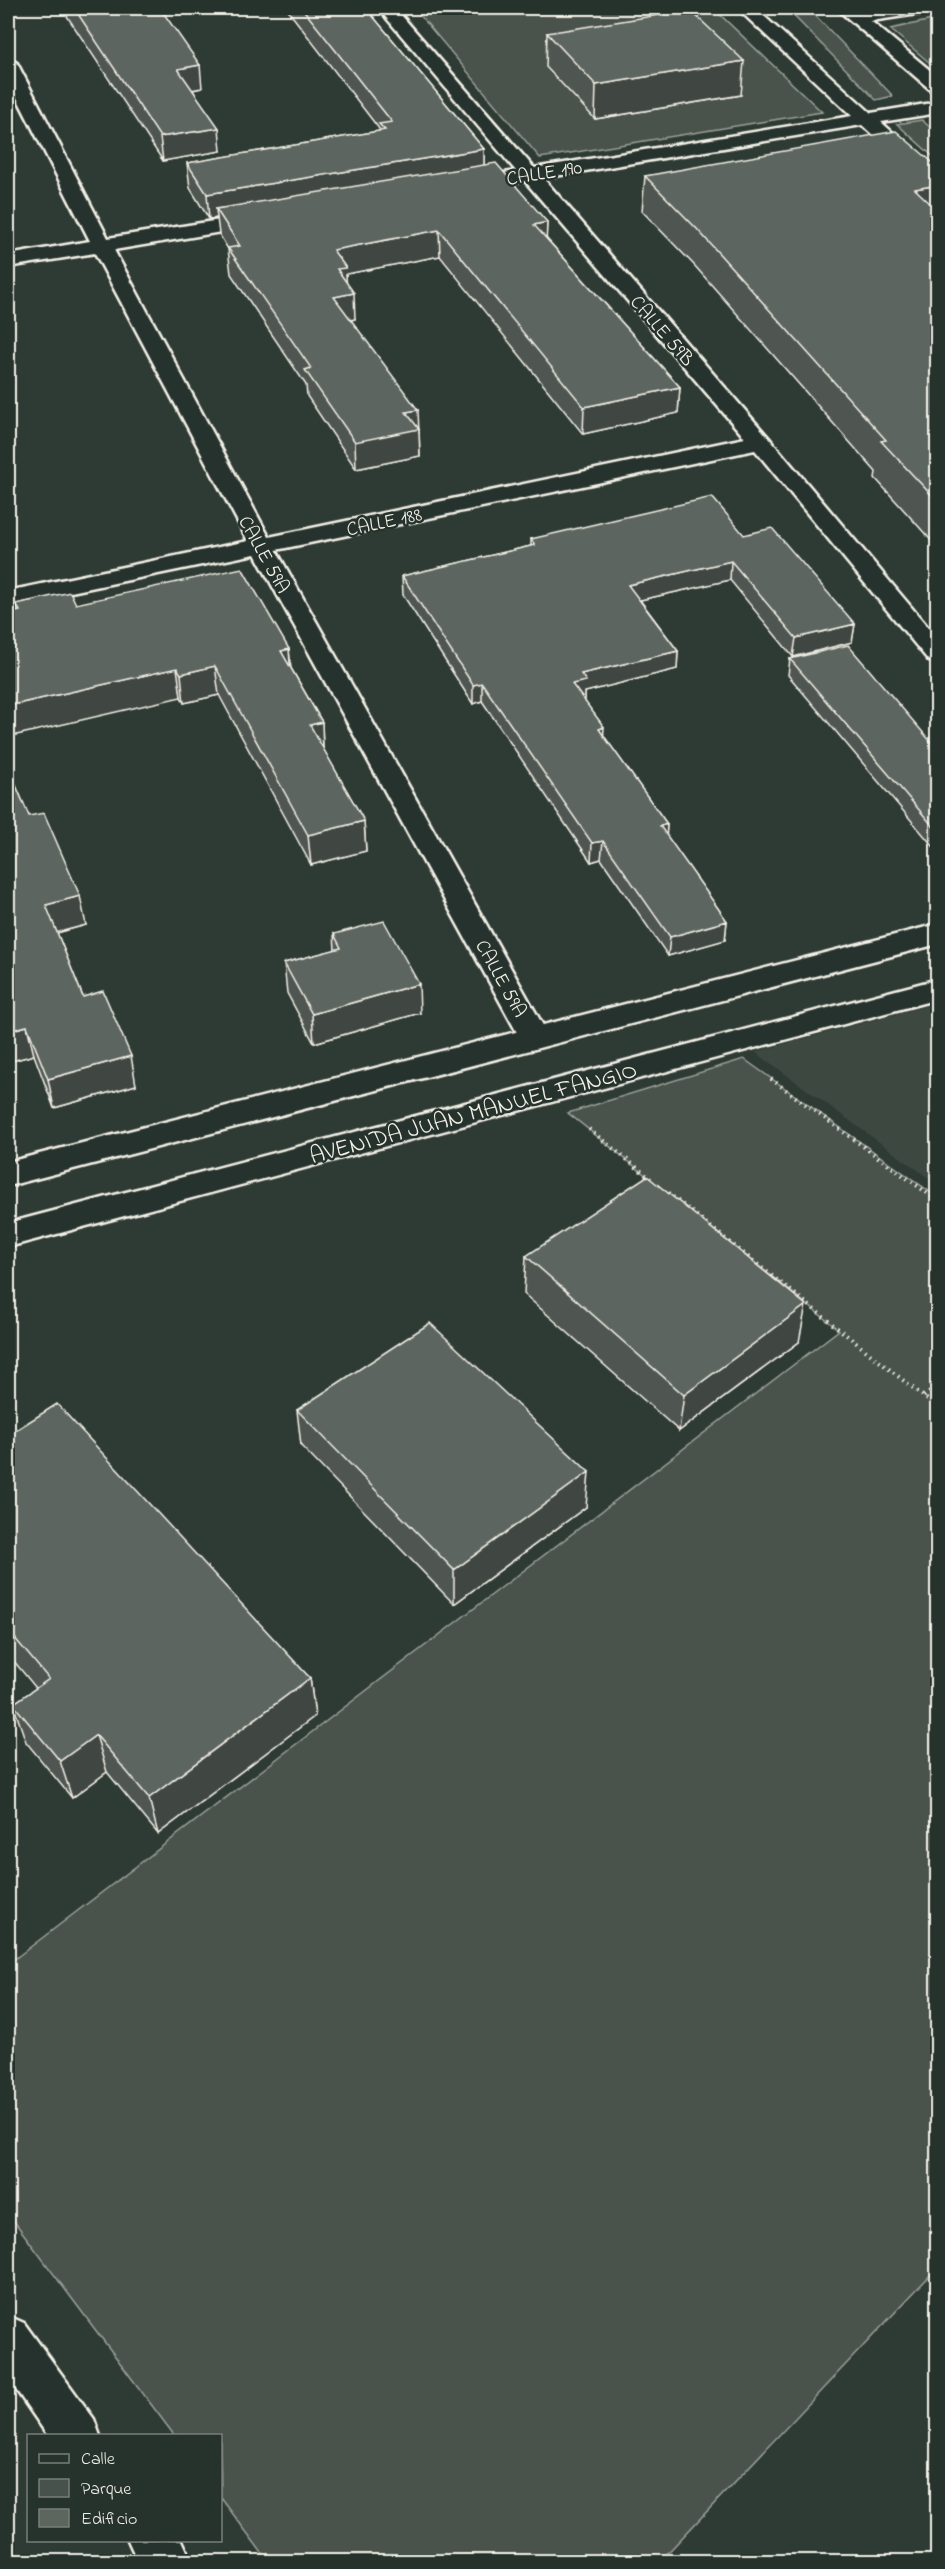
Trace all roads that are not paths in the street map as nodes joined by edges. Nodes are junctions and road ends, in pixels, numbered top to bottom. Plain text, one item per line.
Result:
1 (386, 8) edge
2 (745, 8) edge
3 (924, 8) edge
4 (851, 13) edge
5 (8, 63) edge
6 (938, 87) edge
7 (938, 106) edge
8 (865, 119) junction
9 (529, 175) junction
10 (938, 184) edge
11 (447, 188) edge
12 (285, 215) edge
13 (100, 246) junction
14 (8, 261) edge
15 (760, 442) junction
16 (261, 546) junction
17 (8, 598) edge
18 (938, 656) edge
19 (938, 934) edge
20 (938, 989) edge
21 (535, 1038) junction
22 (8, 1174) edge
23 (8, 1235) edge
24 (8, 2340) edge
25 (76, 2434) edge
26 (153, 2542) edge
27 (168, 2562) edge

1 - 9 street, CALLE 59B
2 - 8 street
3 - 4 street
4 - 6 street
5 - 13 street, CALLE 59A
7 - 8 street, CALLE 190
8 - 9 street, CALLE 190
8 - 10 street
9 - 11 street, CALLE 190
9 - 15 street, CALLE 59B
12 - 13 street
13 - 14 street
13 - 16 street, CALLE 59A
15 - 16 street, CALLE 188
15 - 18 street, CALLE 59B
16 - 17 street, CALLE 188
16 - 21 street, CALLE 59A
19 - 21 street
20 - 23 street, AVENIDA JUAN MANUEL FANGIO
21 - 22 street
24 - 25 street
26 - 27 street

